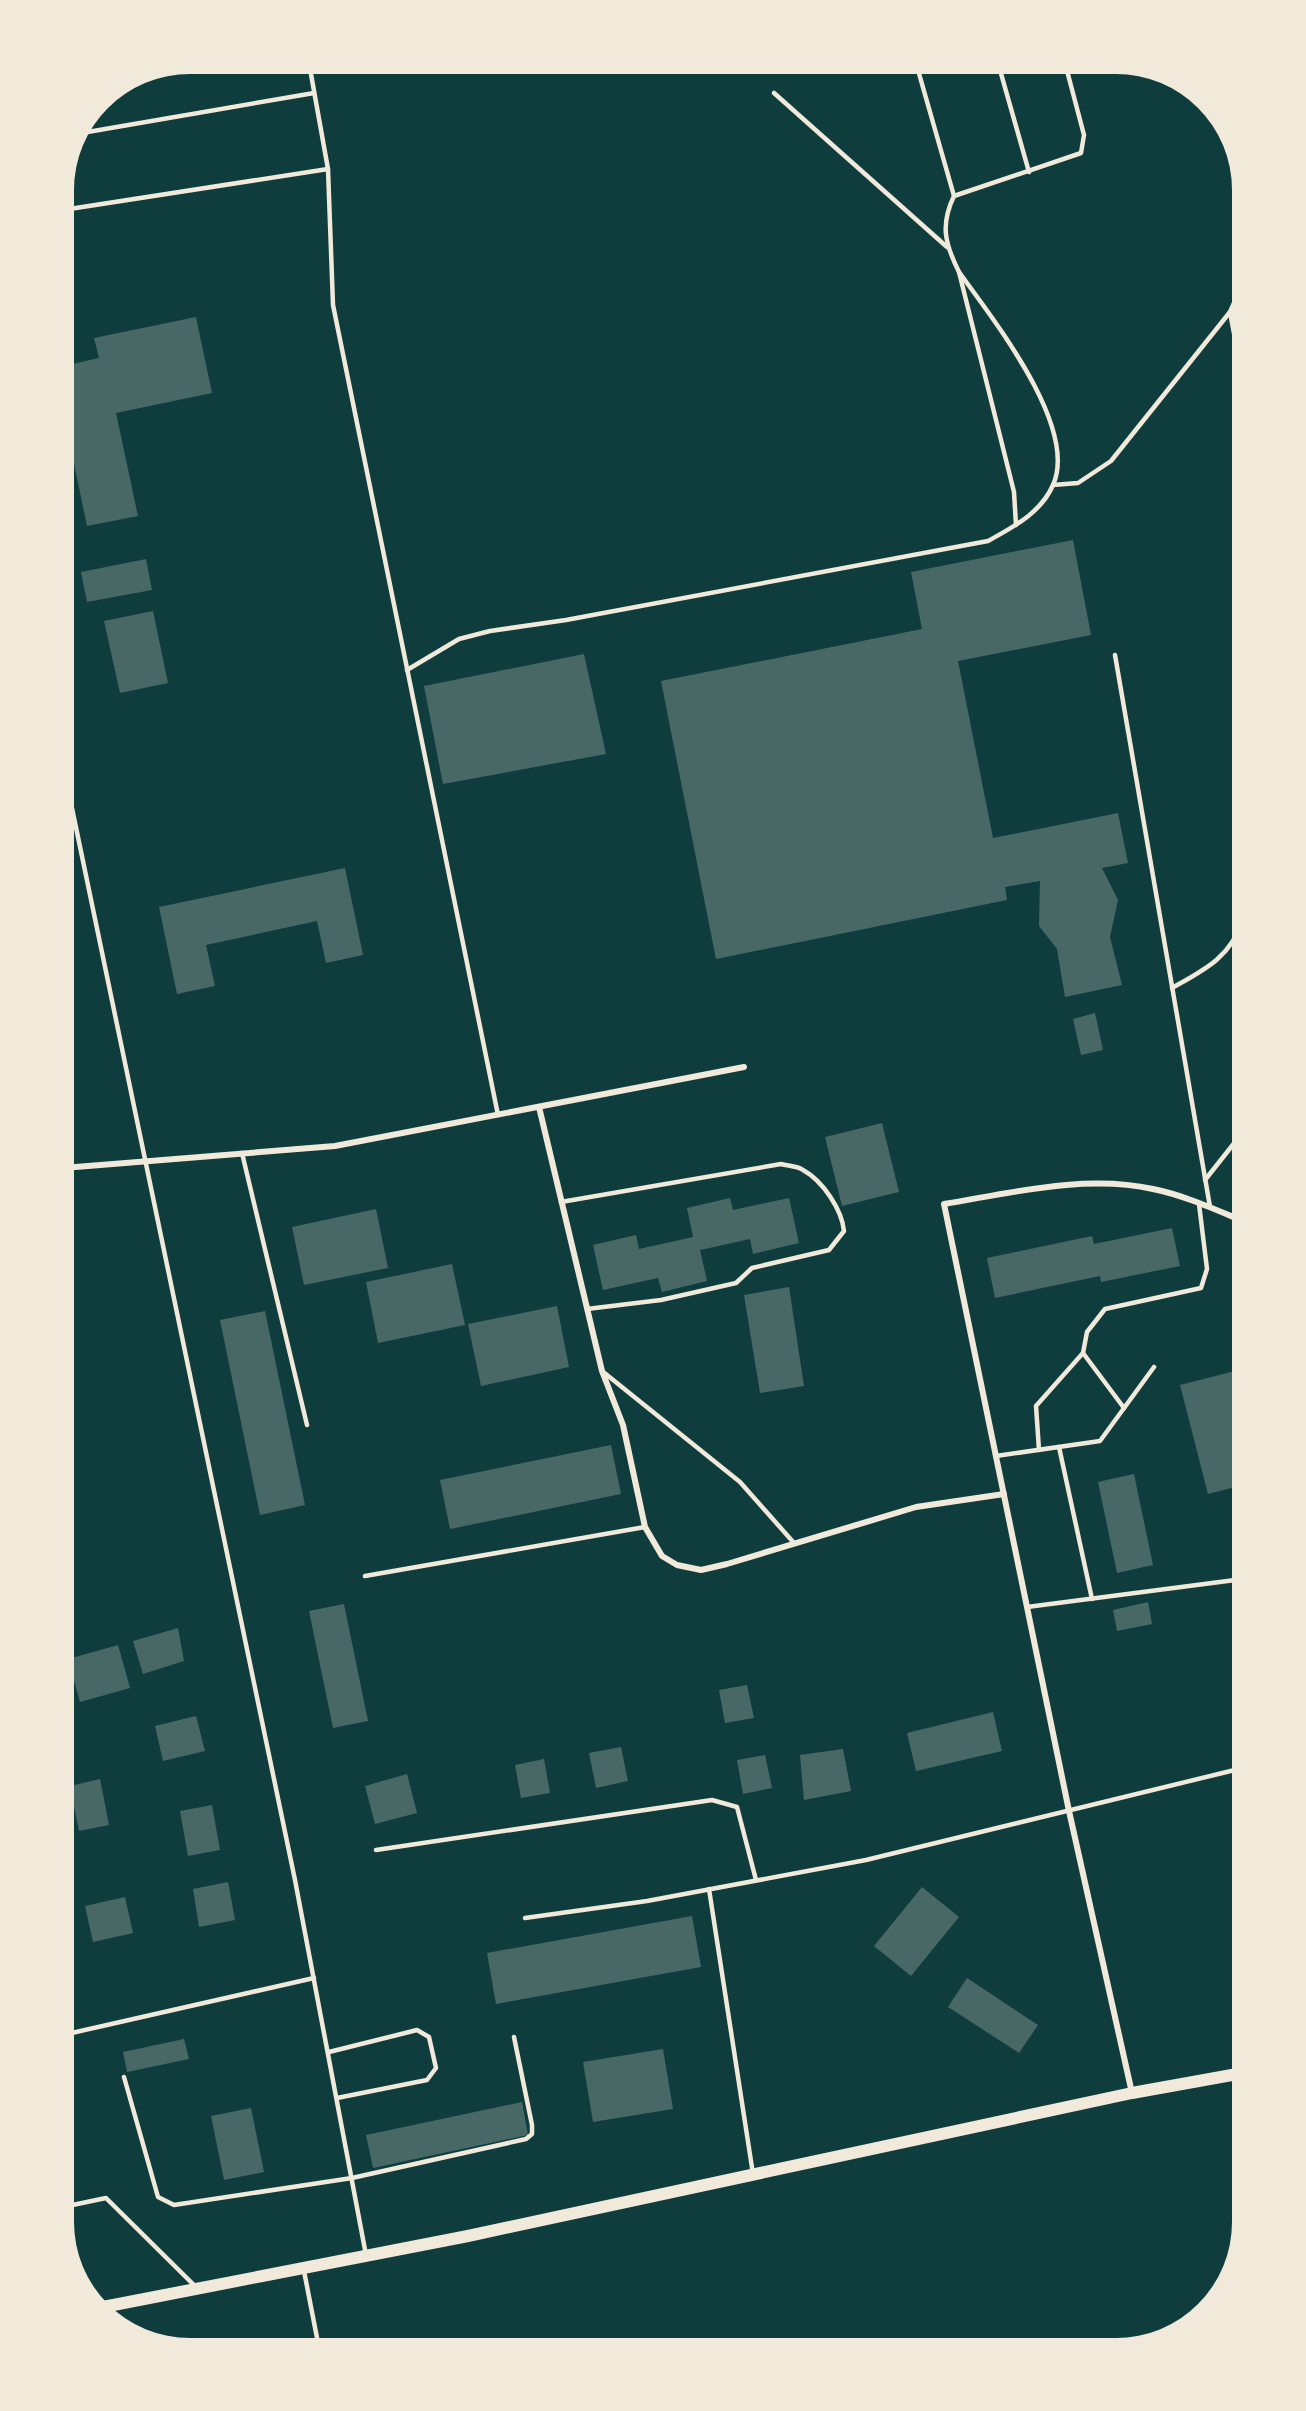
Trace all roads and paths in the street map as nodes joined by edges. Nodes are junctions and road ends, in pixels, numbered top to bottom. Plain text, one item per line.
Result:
1 (311, 74) edge
2 (919, 74) edge
3 (1001, 74) edge
4 (1068, 74) edge
5 (314, 93) junction
6 (774, 93) dead end
7 (89, 132) edge
8 (328, 169) junction
9 (1029, 172) junction
10 (954, 196) junction
11 (74, 208) edge
12 (946, 247) junction
13 (959, 273) junction
14 (1232, 308) edge
15 (1230, 312) junction
16 (1232, 325) edge
17 (1053, 485) junction
18 (1016, 525) junction
19 (1114, 655) dead end
20 (407, 670) junction
21 (74, 817) edge
22 (1232, 942) edge
23 (1172, 988) junction
24 (744, 1067) dead end
25 (539, 1107) junction
26 (498, 1115) junction
27 (1232, 1146) edge
28 (242, 1153) junction
29 (146, 1160) junction
30 (74, 1167) edge
31 (1205, 1180) junction
32 (561, 1202) junction
33 (1199, 1204) junction
34 (1210, 1207) junction
35 (1232, 1216) edge
36 (587, 1310) junction
37 (1083, 1353) junction
38 (1154, 1367) dead end
39 (602, 1371) junction
40 (1124, 1408) junction
41 (307, 1425) dead end
42 (1059, 1447) junction
43 (1039, 1450) junction
44 (996, 1456) junction
45 (1004, 1494) junction
46 (645, 1527) junction
47 (794, 1543) junction
48 (365, 1576) dead end
49 (1232, 1580) edge
50 (1092, 1599) junction
51 (1027, 1607) junction
52 (1232, 1771) edge
53 (1070, 1811) junction
54 (376, 1850) dead end
55 (756, 1880) junction
56 (709, 1889) junction
57 (525, 1918) dead end
58 (314, 1978) junction
59 (74, 2033) edge
60 (514, 2037) dead end
61 (328, 2052) junction
62 (1232, 2075) edge
63 (124, 2077) dead end
64 (1132, 2093) junction
65 (337, 2098) junction
66 (753, 2174) junction
67 (352, 2178) junction
68 (74, 2205) edge
69 (366, 2255) junction
70 (303, 2268) junction
71 (198, 2289) junction
72 (109, 2306) edge
73 (317, 2337) edge

1 - 5 lane
2 - 10 lane
3 - 9 lane
4 - 9 lane
5 - 7 lane
5 - 8 lane
6 - 12 lane
8 - 11 lane
8 - 20 lane
9 - 10 lane
10 - 12 lane
12 - 13 lane
13 - 17 lane
13 - 18 lane
14 - 15 lane
15 - 16 lane
15 - 17 lane
17 - 18 lane
18 - 20 lane
19 - 23 lane
20 - 26 lane
21 - 29 lane
22 - 23 lane
23 - 31 lane
24 - 25 street
25 - 26 street
25 - 32 street
26 - 28 street
27 - 31 lane
28 - 29 street
28 - 41 lane
29 - 30 street
29 - 58 lane
31 - 34 lane
32 - 36 street
32 - 36 lane
33 - 34 street
33 - 37 lane
33 - 44 street
34 - 35 street
36 - 39 street
37 - 40 lane
37 - 43 lane
38 - 40 lane
39 - 46 street
39 - 47 lane
40 - 42 lane
42 - 43 lane
42 - 50 lane
43 - 44 lane
44 - 45 street
45 - 47 street
45 - 51 street
46 - 47 street
46 - 48 lane
49 - 50 lane
50 - 51 lane
51 - 53 street
52 - 53 lane
53 - 55 lane
53 - 64 street
54 - 55 lane
55 - 56 lane
56 - 57 lane
56 - 66 lane
58 - 59 lane
58 - 61 lane
60 - 67 lane
61 - 65 lane
61 - 65 lane
62 - 64 main road
63 - 67 lane
64 - 66 main road
65 - 67 lane
66 - 69 main road
67 - 69 lane
68 - 71 lane
69 - 70 main road
70 - 71 main road
70 - 73 lane
71 - 72 main road

